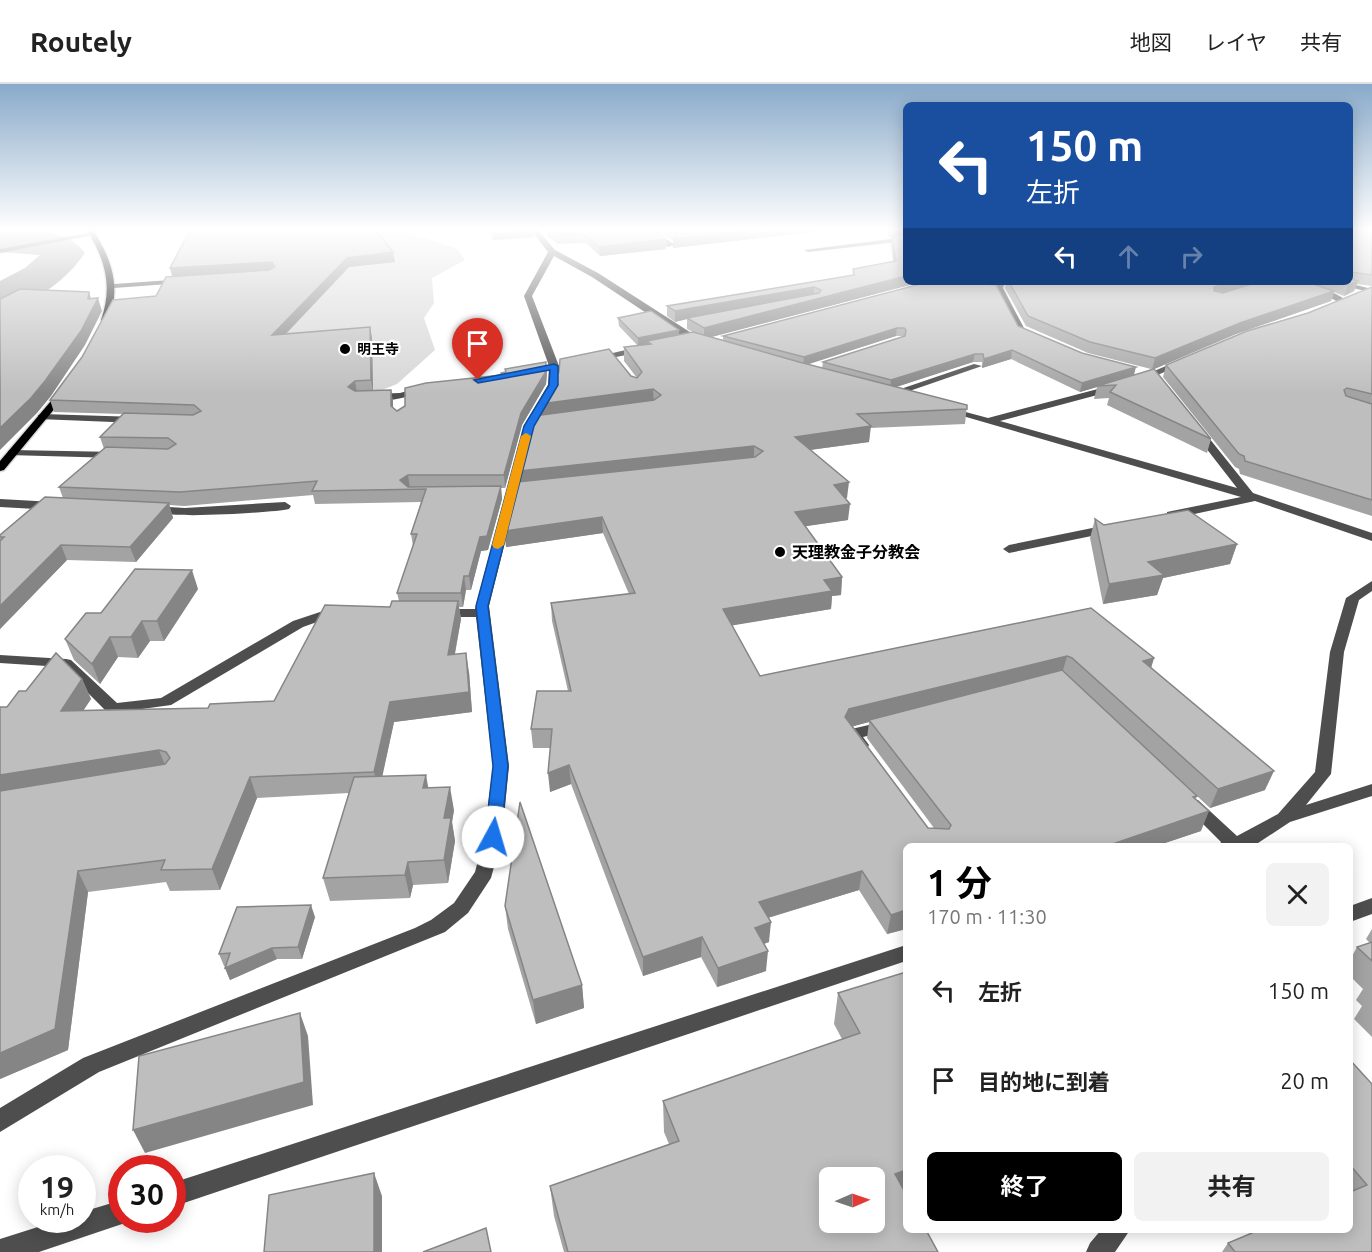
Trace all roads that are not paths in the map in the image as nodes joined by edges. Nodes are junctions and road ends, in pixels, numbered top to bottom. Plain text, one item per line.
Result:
1 (133, 285) edge
2 (534, 285) edge
3 (609, 285) edge
4 (1295, 285) edge
5 (1348, 285) edge
6 (114, 286) joint
7 (996, 286) edge
8 (1370, 290) edge
9 (1343, 302) junction
10 (1333, 306) edge
11 (685, 325) edge
12 (673, 327) junction
13 (99, 334) edge
14 (1032, 335) edge
15 (681, 342) edge
16 (658, 346) edge
17 (1196, 357) edge
18 (589, 360) edge
19 (977, 366) edge
20 (1130, 369) edge
21 (1153, 375) junction
22 (1132, 382) edge
23 (69, 385) edge
24 (1122, 385) edge
25 (1160, 385) edge
26 (438, 387) edge
27 (357, 398) edge
28 (910, 400) edge
29 (933, 406) edge
30 (42, 417) junction
31 (150, 421) edge
32 (988, 421) junction
33 (1190, 421) edge
34 (12, 453) junction
35 (126, 455) edge
36 (0, 468) edge
37 (1253, 496) junction
38 (0, 503) edge
39 (61, 506) edge
40 (285, 506) dead end
41 (140, 510) edge
42 (1163, 517) edge
43 (1128, 524) edge
44 (1372, 537) edge
45 (1009, 549) dead end
46 (1372, 585) edge
47 (427, 613) edge
48 (483, 613) junction
49 (348, 614) edge
50 (0, 659) edge
51 (899, 722) edge
52 (874, 762) edge
53 (1372, 790) edge
54 (1184, 796) edge
55 (1284, 818) junction
56 (1229, 843) edge
57 (1237, 843) edge
58 (1372, 906) edge
59 (1353, 913) edge
60 (903, 954) edge
61 (0, 1121) edge
62 (186, 1190) edge
63 (108, 1217) edge
64 (1115, 1233) edge
65 (0, 1252) edge
66 (1099, 1252) edge

1 - 6 street
2 - 48 street
3 - 12 street
4 - 9 street
5 - 8 street
6 - 13 main road
7 - 14 street
8 - 9 street
9 - 10 street
11 - 12 street
12 - 15 street
16 - 18 street
17 - 21 street
19 - 28 street
20 - 21 street
21 - 22 street
21 - 25 street
23 - 30 main road
24 - 32 street
26 - 27 street
29 - 32 street
30 - 31 street
30 - 34 main road
32 - 37 street
33 - 37 street
34 - 35 street
34 - 36 main road
37 - 42 street
37 - 44 street
38 - 39 street
40 - 41 street
43 - 45 street
46 - 55 street
47 - 48 street
48 - 61 street
49 - 50 street
51 - 52 street
53 - 55 street
54 - 56 street
55 - 57 street
58 - 59 street
60 - 62 street
63 - 65 street
64 - 66 street

